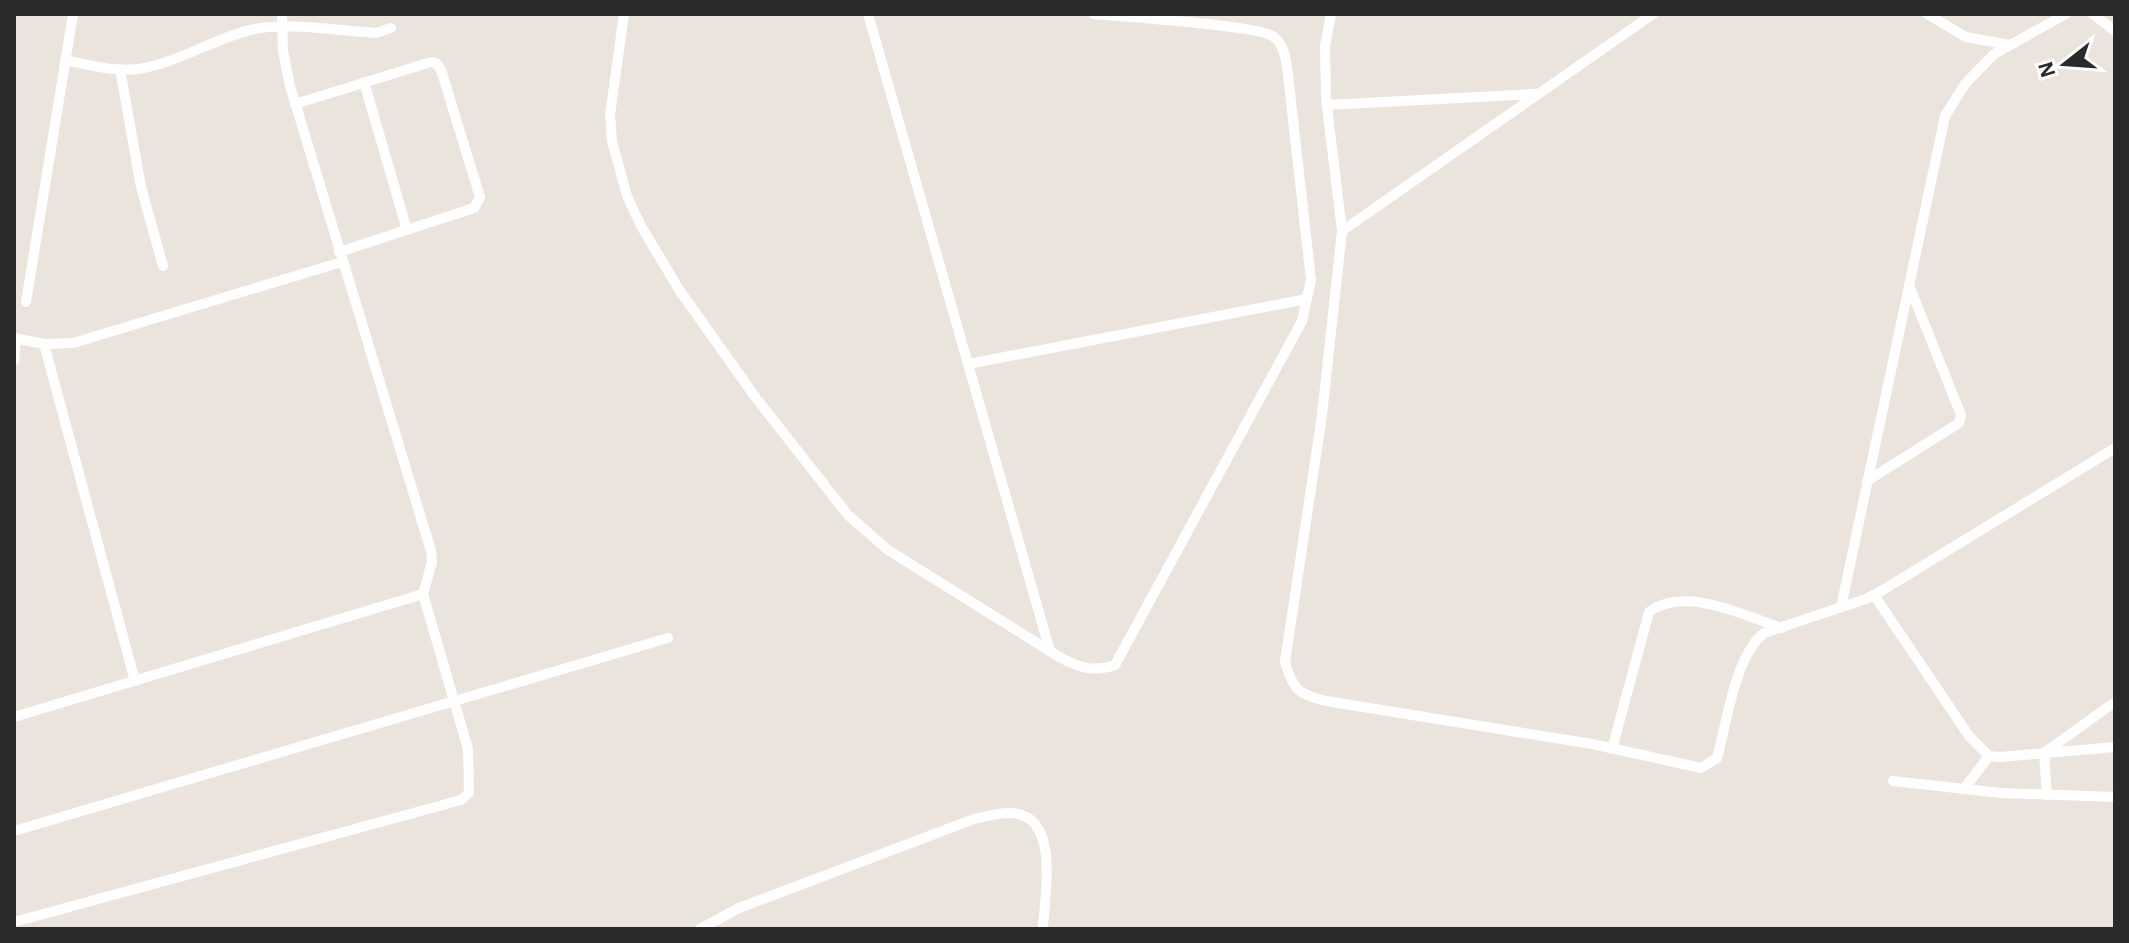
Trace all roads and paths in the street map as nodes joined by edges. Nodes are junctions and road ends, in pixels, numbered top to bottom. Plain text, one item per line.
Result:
1 (73, 14) edge
2 (282, 14) edge
3 (624, 14) edge
4 (868, 14) edge
5 (1094, 14) edge
6 (1331, 14) edge
7 (1653, 14) edge
8 (1927, 14) edge
9 (2066, 14) edge
10 (2093, 14) edge
11 (282, 27) junction
12 (391, 28) dead end
13 (2115, 31) edge
14 (2011, 45) junction
15 (65, 60) junction
16 (120, 69) junction
17 (364, 82) junction
18 (1537, 94) junction
19 (295, 104) junction
20 (1327, 105) junction
21 (407, 230) junction
22 (1342, 231) junction
23 (341, 257) junction
24 (163, 266) dead end
25 (1908, 283) junction
26 (1307, 299) junction
27 (26, 302) dead end
28 (15, 338) edge
29 (44, 344) junction
30 (14, 361) edge
31 (968, 364) junction
32 (2115, 448) edge
33 (1867, 481) junction
34 (423, 594) junction
35 (1874, 595) junction
36 (1841, 607) junction
37 (1783, 628) junction
38 (668, 638) dead end
39 (1050, 651) junction
40 (135, 681) junction
41 (453, 700) junction
42 (2112, 704) dead end
43 (14, 717) edge
44 (2115, 747) edge
45 (1612, 749) junction
46 (2044, 753) junction
47 (1989, 756) junction
48 (1893, 781) dead end
49 (1964, 789) junction
50 (2047, 795) junction
51 (2115, 797) edge
52 (14, 831) edge
53 (14, 922) edge
54 (700, 929) edge
55 (1043, 929) edge

1 - 15 lane
2 - 11 lane
3 - 39 lane
4 - 31 lane
5 - 26 lane
6 - 20 lane
7 - 18 lane
8 - 14 lane
9 - 14 lane
10 - 13 lane
11 - 12 lane
11 - 16 lane
11 - 19 lane
14 - 25 lane
15 - 16 lane
15 - 27 lane
16 - 24 lane
17 - 19 lane
17 - 21 lane
17 - 21 lane
18 - 20 lane
18 - 22 lane
19 - 23 lane
20 - 22 lane
21 - 23 lane
22 - 45 lane
23 - 29 lane
23 - 34 lane
25 - 33 lane
25 - 33 lane
26 - 31 lane
26 - 39 lane
28 - 29 lane
28 - 30 lane
29 - 40 lane
31 - 39 lane
32 - 35 lane
33 - 36 lane
34 - 40 lane
34 - 41 lane
35 - 36 lane
35 - 47 lane
36 - 37 lane
37 - 45 lane
37 - 45 lane
38 - 41 lane
40 - 43 lane
41 - 52 lane
41 - 53 lane
42 - 46 lane
44 - 46 lane
46 - 47 lane
46 - 50 lane
47 - 49 lane
48 - 49 lane
49 - 50 lane
50 - 51 lane
54 - 55 lane

